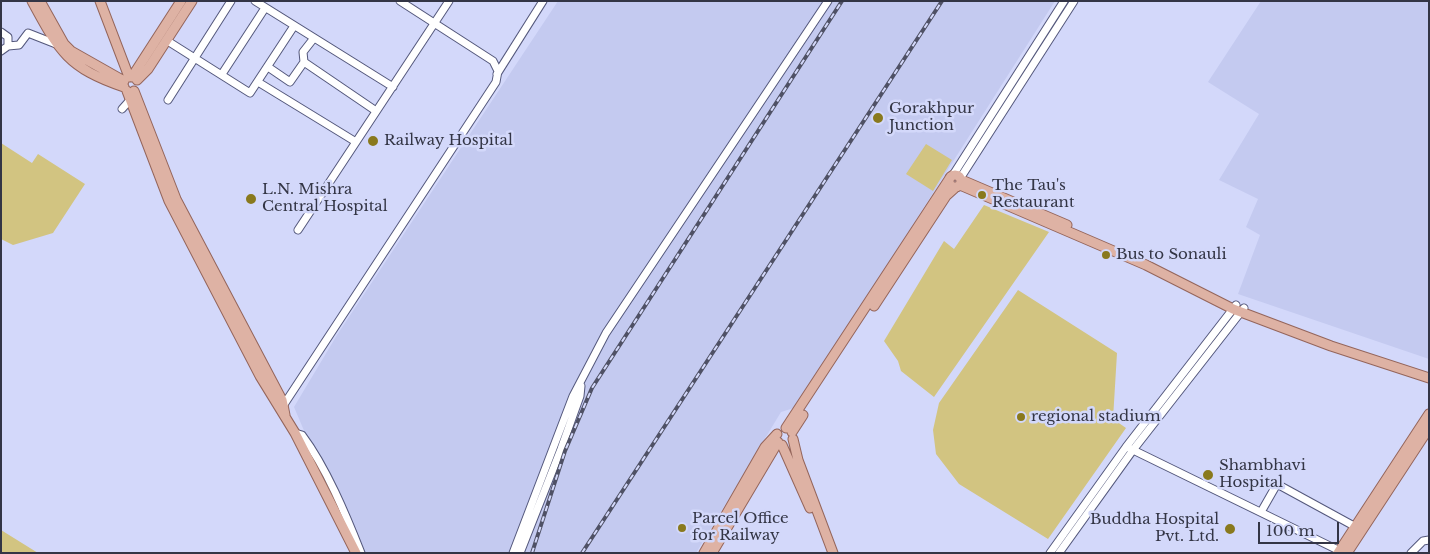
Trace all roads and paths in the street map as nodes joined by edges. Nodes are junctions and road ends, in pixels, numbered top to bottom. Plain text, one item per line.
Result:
1 (32, 1) edge
2 (40, 1) edge
3 (100, 1) edge
4 (181, 1) edge
5 (192, 1) edge
6 (231, 1) edge
7 (255, 1) edge
8 (400, 1) edge
9 (449, 1) edge
10 (544, 1) edge
11 (828, 1) edge
12 (1064, 1) edge
13 (1074, 1) edge
14 (265, 8) junction
15 (434, 24) junction
16 (294, 26) junction
17 (1, 32) edge
18 (314, 38) junction
19 (166, 40) junction
20 (56, 44) junction
21 (8, 46) junction
22 (1, 51) edge
23 (195, 57) junction
24 (304, 62) junction
25 (268, 67) junction
26 (222, 74) junction
27 (497, 74) junction
28 (258, 82) junction
29 (132, 85) junction
30 (393, 87) junction
31 (168, 100) dead end
32 (122, 109) dead end
33 (376, 111) junction
34 (356, 142) junction
35 (957, 180) junction
36 (298, 230) dead end
37 (1239, 308) junction
38 (1429, 373) edge
39 (1429, 378) edge
40 (582, 383) junction
41 (283, 411) junction
42 (1429, 414) edge
43 (1429, 428) edge
44 (295, 433) junction
45 (791, 433) junction
46 (779, 440) junction
47 (1130, 449) junction
48 (1103, 485) junction
49 (1261, 512) junction
50 (1354, 526) junction
51 (1429, 540) edge
52 (1343, 552) edge
53 (356, 553) edge
54 (361, 553) edge
55 (513, 553) edge
56 (520, 553) edge
57 (704, 553) edge
58 (712, 553) edge
59 (827, 553) edge
60 (833, 553) edge
61 (1050, 553) edge
62 (1059, 553) edge
63 (1411, 553) edge

1 - 20 main road
2 - 29 main road
3 - 29 main road
4 - 29 main road
5 - 19 main road
6 - 23 street
7 - 14 street
8 - 15 street
9 - 15 street
10 - 27 street
11 - 40 street
12 - 35 street
13 - 35 street
14 - 16 street
14 - 26 street
15 - 27 street
15 - 30 street
16 - 18 street
16 - 25 street
17 - 21 street
18 - 24 street
18 - 30 street
19 - 23 street
19 - 29 main road
20 - 21 street
20 - 29 main road
21 - 22 street
23 - 26 street
23 - 31 street
24 - 25 street
24 - 33 street
25 - 28 street
26 - 28 street
27 - 41 street
28 - 34 street
29 - 32 street
29 - 41 main road
30 - 33 street
33 - 34 street
34 - 36 street
35 - 37 main road
35 - 45 main road
37 - 38 main road
37 - 39 main road
37 - 47 street
40 - 55 street
40 - 56 street
41 - 44 main road
42 - 50 main road
43 - 52 main road
44 - 53 main road
44 - 54 street
45 - 46 main road
45 - 46 main road
45 - 60 main road
46 - 57 main road
46 - 58 main road
46 - 59 main road
47 - 48 street
47 - 49 street
48 - 61 street
48 - 62 street
49 - 50 street
49 - 52 street
50 - 52 main road
51 - 63 street

